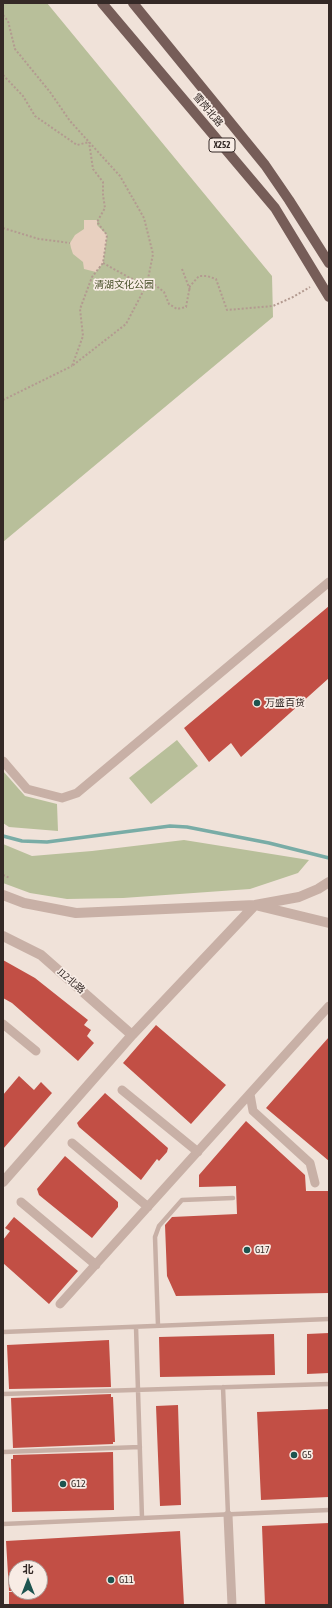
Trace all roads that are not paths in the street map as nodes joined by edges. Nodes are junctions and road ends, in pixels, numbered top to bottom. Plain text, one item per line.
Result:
1 (102, 3) edge
2 (133, 3) edge
3 (329, 264) edge
4 (329, 297) edge
5 (329, 582) edge
6 (3, 761) edge
7 (329, 882) edge
8 (3, 895) edge
9 (255, 905) junction
10 (329, 922) edge
11 (3, 936) edge
12 (329, 1006) edge
13 (3, 1024) edge
14 (132, 1035) junction
15 (36, 1051) dead end
16 (122, 1090) dead end
17 (250, 1094) junction
18 (72, 1143) dead end
19 (198, 1152) junction
20 (3, 1182) edge
21 (315, 1183) dead end
22 (233, 1198) dead end
23 (21, 1202) dead end
24 (148, 1207) junction
25 (96, 1265) junction
26 (60, 1304) dead end
27 (329, 1320) edge
28 (158, 1326) junction
29 (136, 1327) junction
30 (3, 1332) edge
31 (329, 1384) edge
32 (223, 1387) junction
33 (138, 1390) junction
34 (3, 1394) edge
35 (140, 1447) junction
36 (3, 1452) edge
37 (329, 1510) edge
38 (228, 1515) junction
39 (142, 1518) junction
40 (3, 1524) edge
41 (232, 1605) edge

1 - 4 main road, 雪岗北路 / X252
2 - 3 main road, 雪岗北路 / X252
5 - 6 street
7 - 9 street
8 - 9 street
9 - 10 street
9 - 14 street
11 - 14 street, J12北路
12 - 17 street
13 - 15 street
14 - 20 street
16 - 19 street
17 - 19 street
17 - 21 street
18 - 24 street
19 - 24 street
22 - 28 lane
23 - 25 street
24 - 25 street
25 - 26 street
27 - 28 lane
28 - 29 lane
29 - 30 lane
29 - 33 lane
31 - 32 lane
32 - 33 lane
32 - 38 lane
33 - 34 lane
33 - 35 lane
35 - 36 lane
35 - 39 lane
37 - 38 lane
38 - 39 lane
38 - 41 street
39 - 40 lane

